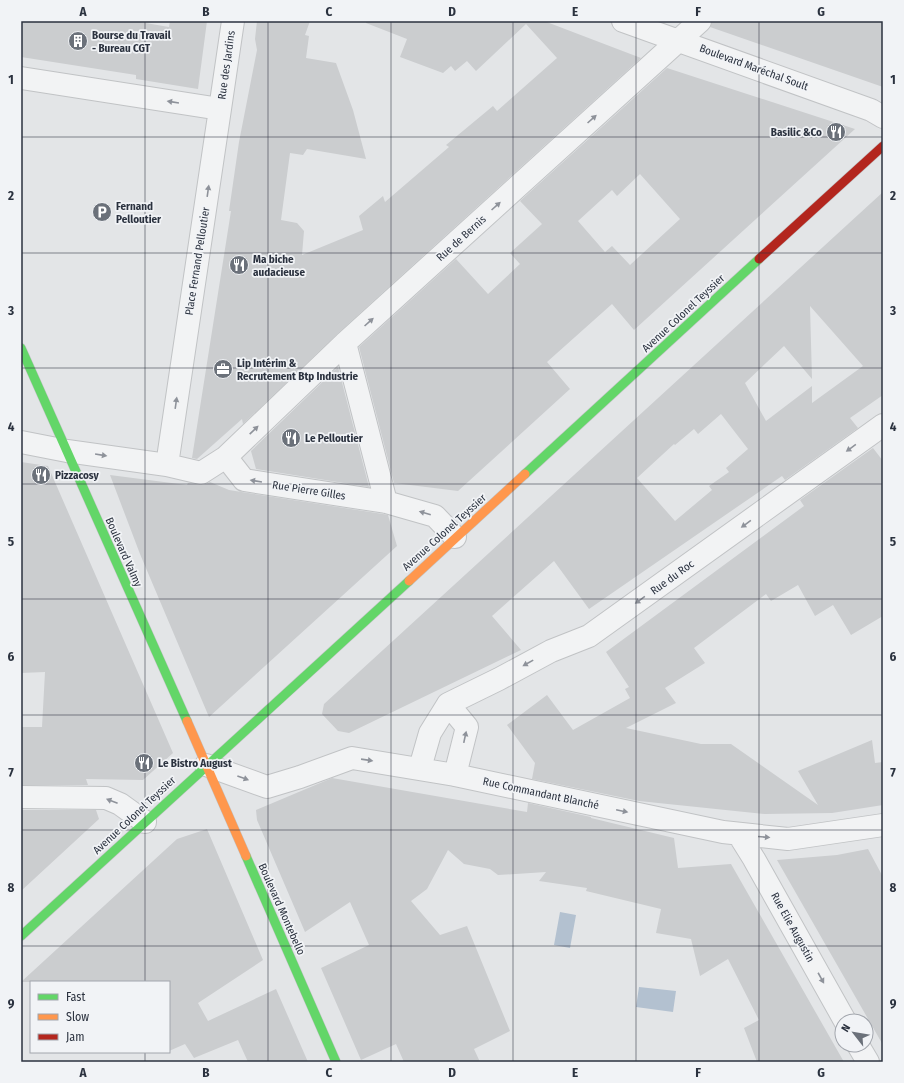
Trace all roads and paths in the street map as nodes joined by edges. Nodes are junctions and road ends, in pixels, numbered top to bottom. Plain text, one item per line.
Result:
1 (233, 21) edge
2 (623, 21) edge
3 (700, 21) edge
4 (679, 40) junction
5 (21, 78) edge
6 (220, 110) junction
7 (883, 117) edge
8 (883, 146) edge
9 (345, 343) junction
10 (21, 348) edge
11 (883, 425) edge
12 (21, 442) edge
13 (67, 451) junction
14 (226, 457) junction
15 (167, 465) junction
16 (386, 502) junction
17 (455, 537) junction
18 (448, 704) junction
19 (206, 765) junction
20 (420, 768) junction
21 (455, 775) junction
22 (21, 797) edge
23 (145, 822) junction
24 (883, 825) edge
25 (739, 835) junction
26 (21, 936) edge
27 (841, 1013) edge
28 (863, 1053) edge
29 (336, 1062) edge
30 (868, 1062) edge

1 - 6 street, Rue des Jardins
2 - 4 street, Boulevard Maréchal Soult
3 - 4 street, Rue de Bernis
4 - 7 street, Boulevard Maréchal Soult
9 -> 4 street, Rue de Bernis
6 -> 5 street
15 -> 6 street, Place Fernand Pelloutier
8 - 17 main road, Avenue Colonel Teyssier
14 -> 9 street, Rue de Bernis
9 - 16 street
10 - 13 main road, Boulevard Valmy
11 -> 18 street, Rue du Roc
12 - 13 street
13 -> 15 street
13 - 19 main road, Boulevard Valmy
14 - 15 street
16 -> 14 street, Rue Pierre Gilles
17 -> 16 street, Rue Pierre Gilles
17 - 19 main road, Avenue Colonel Teyssier
18 - 20 street
21 -> 18 street
19 -> 20 street, Rue Commandant Blanché
19 - 23 main road, Avenue Colonel Teyssier
19 - 29 main road, Boulevard Montebello
20 - 21 street, Rue Commandant Blanché
21 -> 25 street, Rue Commandant Blanché
23 -> 22 street
23 - 26 main road, Avenue Colonel Teyssier
25 -> 24 street, Rue Commandant Blanché
25 -> 27 street, Rue Elie Augustin
28 - 30 street

